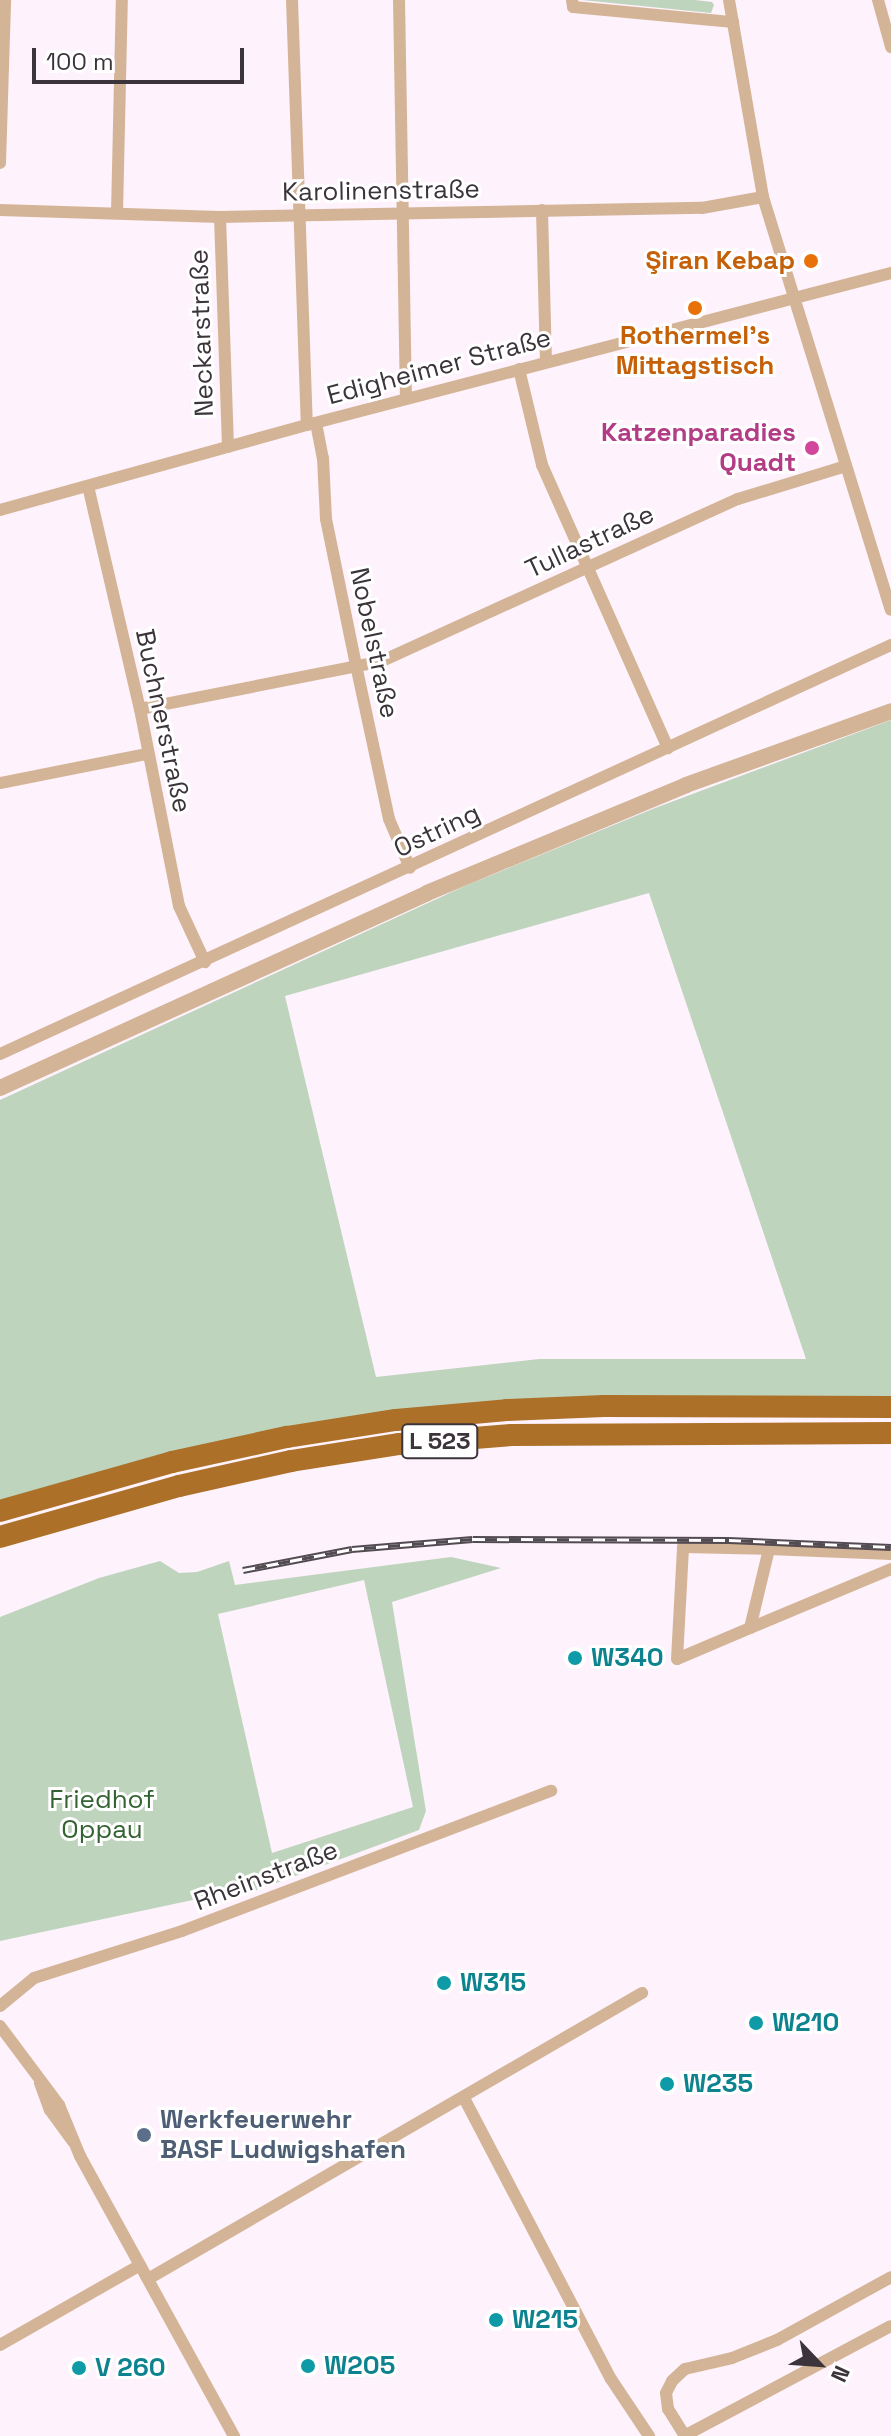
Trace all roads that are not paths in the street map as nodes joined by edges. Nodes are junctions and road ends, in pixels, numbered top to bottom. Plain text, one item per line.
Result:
1 (5, 0) edge
2 (122, 0) edge
3 (292, 0) edge
4 (399, 0) edge
5 (572, 0) edge
6 (729, 0) edge
7 (878, 0) edge
8 (733, 22) junction
9 (891, 47) edge
10 (2, 62) edge
11 (0, 163) edge
12 (763, 197) junction
13 (0, 210) edge
14 (542, 210) junction
15 (400, 212) junction
16 (117, 213) junction
17 (301, 215) junction
18 (220, 217) junction
19 (891, 273) edge
20 (794, 298) junction
21 (546, 362) junction
22 (519, 369) junction
23 (406, 399) junction
24 (312, 424) junction
25 (228, 447) junction
26 (846, 466) junction
27 (88, 486) junction
28 (0, 510) edge
29 (585, 569) junction
30 (891, 610) edge
31 (891, 645) edge
32 (356, 665) junction
33 (140, 709) junction
34 (891, 711) edge
35 (668, 748) junction
36 (147, 754) junction
37 (0, 783) edge
38 (410, 868) junction
39 (205, 962) junction
40 (0, 1054) edge
41 (0, 1088) edge
42 (891, 1407) edge
43 (891, 1433) edge
44 (0, 1511) edge
45 (0, 1537) edge
46 (769, 1549) junction
47 (891, 1554) edge
48 (891, 1569) edge
49 (750, 1628) junction
50 (551, 1791) dead end
51 (642, 1993) dead end
52 (0, 2006) edge
53 (0, 2026) edge
54 (464, 2098) junction
55 (140, 2265) junction
56 (891, 2277) edge
57 (148, 2279) junction
58 (891, 2326) edge
59 (0, 2345) edge
60 (234, 2436) edge
61 (649, 2436) edge
62 (685, 2436) edge

1 - 10 street
2 - 16 street
3 - 17 street, Nobelstraße
4 - 15 street
5 - 8 street
6 - 8 street
7 - 9 street
8 - 12 street
10 - 11 street
12 - 14 street, Karolinenstraße
12 - 20 street
13 - 16 street, Karolinenstraße
14 - 15 street, Karolinenstraße
14 - 21 street
15 - 17 street, Karolinenstraße
15 - 23 street
16 - 18 street, Karolinenstraße
17 - 18 street, Karolinenstraße
17 - 24 street, Nobelstraße
18 - 25 street, Neckarstraße
19 - 20 street, Edigheimer Straße
20 - 21 street, Edigheimer Straße
20 - 26 street
21 - 22 street, Edigheimer Straße
22 - 23 street, Edigheimer Straße
22 - 29 street
23 - 24 street, Edigheimer Straße
24 - 25 street, Edigheimer Straße
24 - 32 street, Nobelstraße
25 - 27 street, Edigheimer Straße
26 - 29 street, Tullastraße
26 - 30 street
27 - 28 street, Edigheimer Straße
27 - 33 street, Buchnerstraße
29 - 32 street, Tullastraße
29 - 35 street
31 - 35 street, Ostring
32 - 33 street, Tullastraße
32 - 38 street, Nobelstraße
33 - 36 street, Buchnerstraße
34 - 41 street
35 - 38 street, Ostring
36 - 37 street
36 - 39 street, Buchnerstraße
38 - 39 street, Ostring
39 - 40 street, Ostring
42 - 44 highway, L 523
43 - 45 highway, L 523
46 - 47 street
46 - 49 street
46 - 49 street
48 - 49 street
50 - 52 street, Rheinstraße
51 - 54 street
53 - 55 street
54 - 57 street
54 - 61 street
55 - 57 street
55 - 59 street
56 - 62 street
57 - 60 street
58 - 62 street

